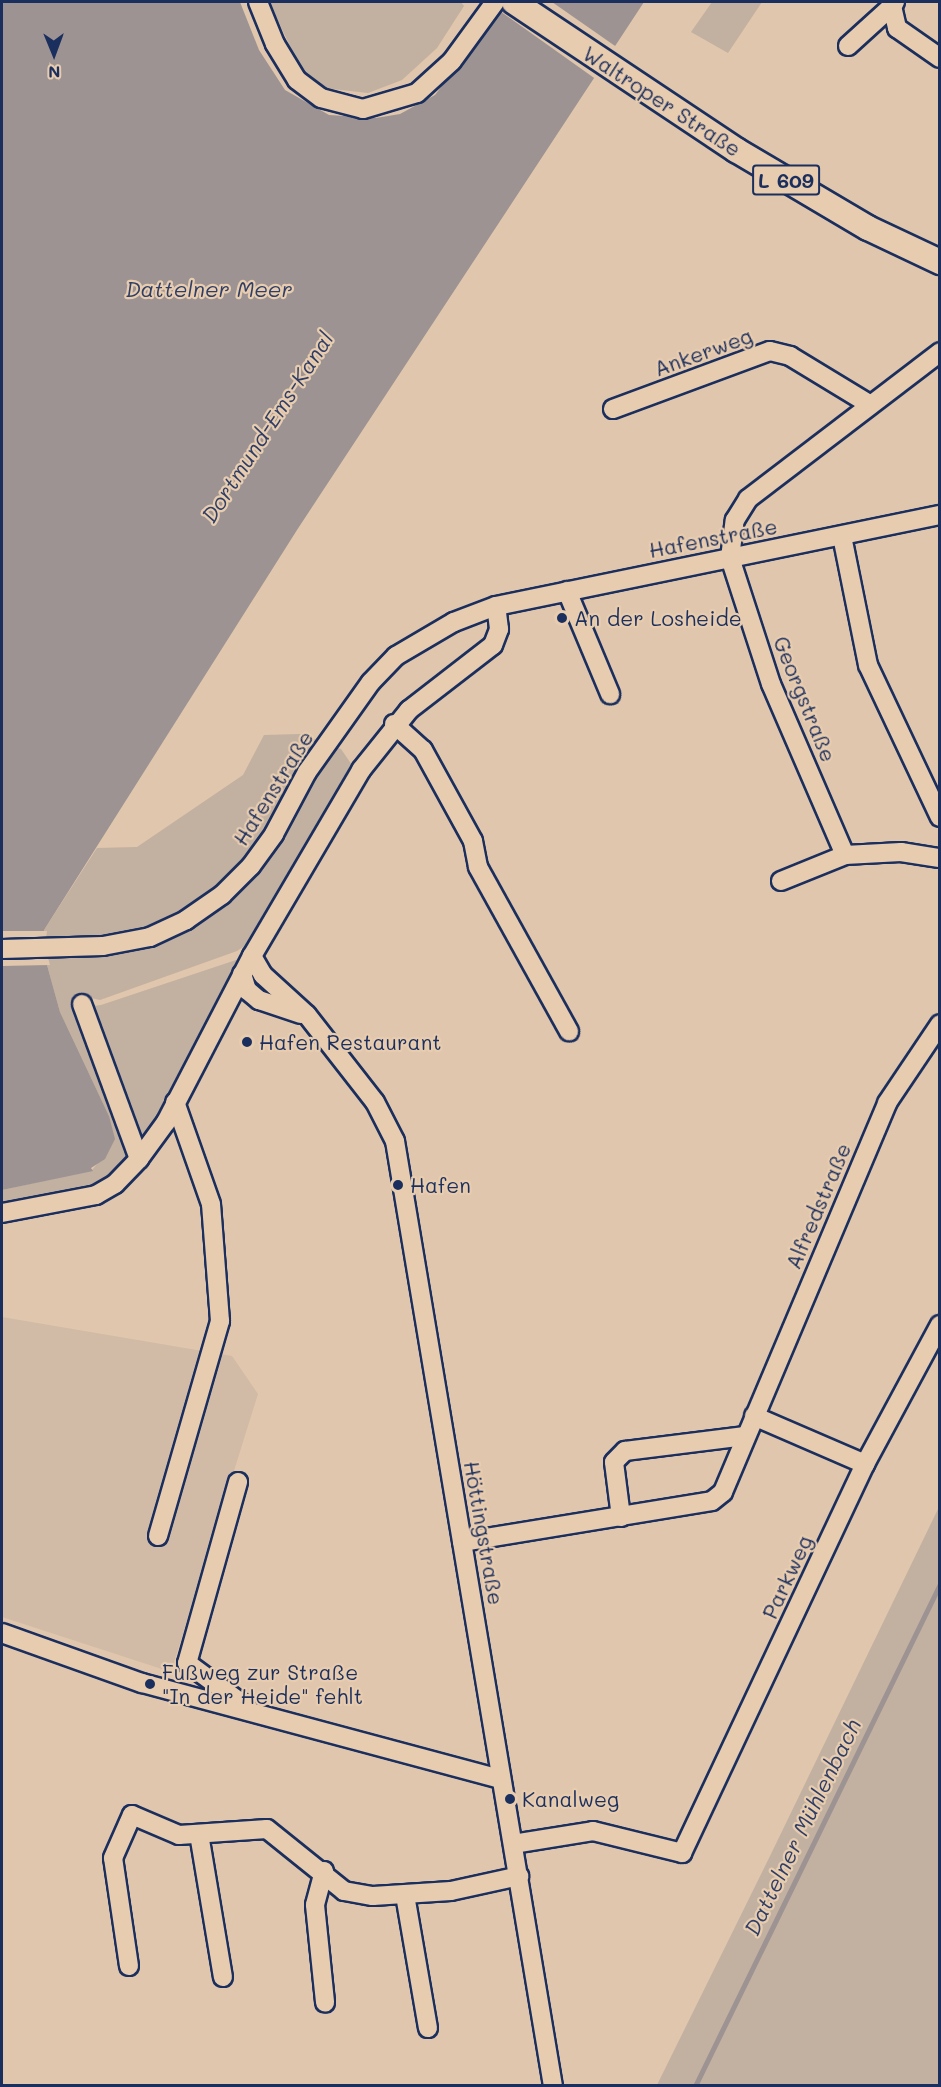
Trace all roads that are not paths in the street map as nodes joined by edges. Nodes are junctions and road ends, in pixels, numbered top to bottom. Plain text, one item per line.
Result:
1 (258, 2) edge
2 (495, 2) edge
3 (514, 2) edge
4 (894, 4) edge
5 (848, 46) dead end
6 (939, 58) edge
7 (939, 262) edge
8 (939, 352) edge
9 (869, 404) junction
10 (612, 409) dead end
11 (939, 514) edge
12 (842, 536) junction
13 (730, 558) junction
14 (567, 591) junction
15 (496, 606) junction
16 (610, 694) dead end
17 (394, 724) junction
18 (939, 817) edge
19 (845, 855) junction
20 (939, 858) edge
21 (781, 881) dead end
22 (2, 949) edge
23 (252, 956) junction
24 (242, 974) junction
25 (82, 1004) dead end
26 (306, 1015) junction
27 (939, 1024) edge
28 (570, 1030) dead end
29 (175, 1102) junction
30 (139, 1159) junction
31 (2, 1213) edge
32 (939, 1324) edge
33 (754, 1416) junction
34 (745, 1436) junction
35 (865, 1464) junction
36 (238, 1482) dead end
37 (621, 1517) junction
38 (158, 1536) dead end
39 (462, 1542) junction
40 (2, 1633) edge
41 (256, 1714) junction
42 (500, 1779) junction
43 (199, 1834) junction
44 (513, 1844) junction
45 (324, 1871) junction
46 (519, 1876) junction
47 (405, 1895) junction
48 (129, 1966) dead end
49 (223, 1977) dead end
50 (325, 2002) dead end
51 (428, 2028) dead end
52 (553, 2085) edge

1 - 2 street
3 - 7 main road, Waltroper Straße / L 609
4 - 5 street
4 - 6 street
8 - 9 street
9 - 10 street, Ankerweg
9 - 13 street
11 - 12 street, Hafenstraße
12 - 13 street, Hafenstraße
12 - 18 street
13 - 14 street, Hafenstraße
13 - 19 street, Georgstraße
14 - 15 street, Hafenstraße
14 - 16 street
15 - 17 street
15 - 22 street, Hafenstraße
17 - 23 street
17 - 28 street
19 - 20 street
19 - 21 street
23 - 24 street
23 - 26 street, Höttingstraße
24 - 26 street
24 - 29 street
25 - 30 street
26 - 39 street, Höttingstraße
27 - 33 street, Alfredstraße
29 - 30 street
29 - 38 street
30 - 31 street
32 - 35 street, Parkweg
33 - 34 street, Alfredstraße
33 - 35 street
34 - 37 street, Alfredstraße
34 - 37 street
35 - 44 street, Parkweg
36 - 41 street
37 - 39 street, Alfredstraße
39 - 42 street, Höttingstraße
40 - 41 street
41 - 42 street
42 - 44 street, Höttingstraße
43 - 45 street
43 - 48 street
43 - 49 street
44 - 46 street, Höttingstraße
45 - 47 street
45 - 50 street
46 - 47 street
46 - 52 street, Höttingstraße
47 - 51 street

